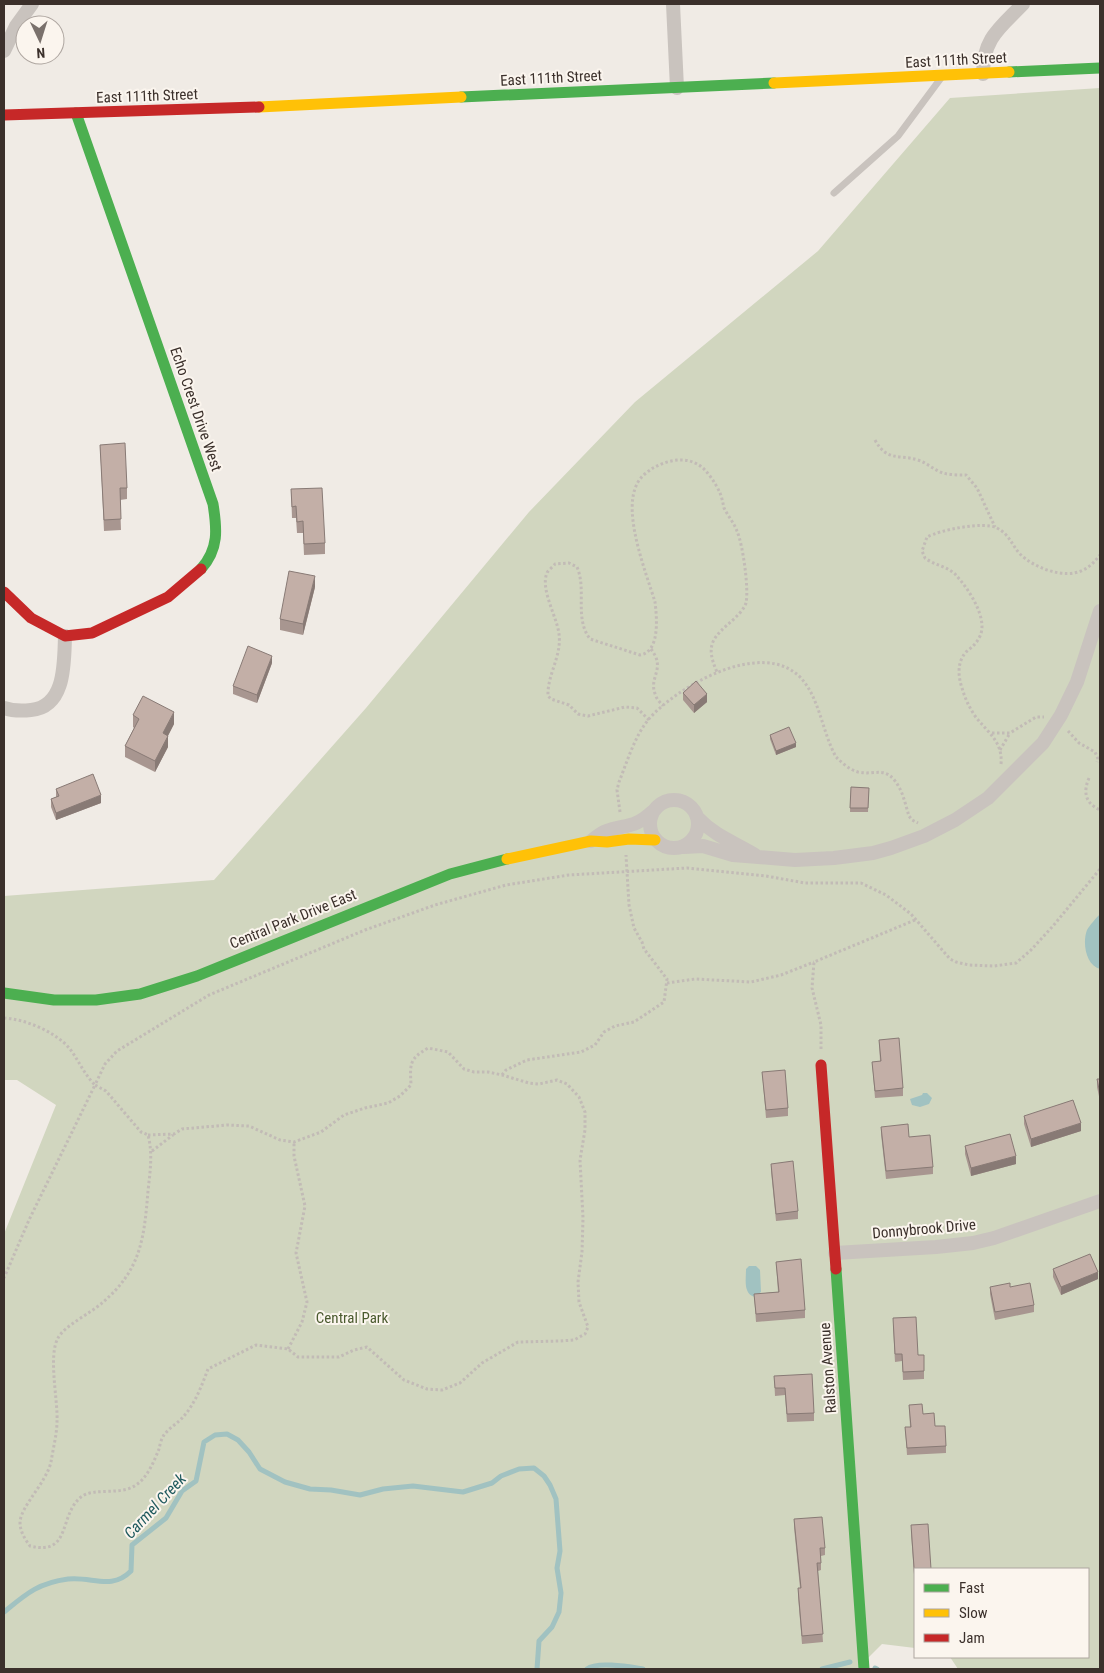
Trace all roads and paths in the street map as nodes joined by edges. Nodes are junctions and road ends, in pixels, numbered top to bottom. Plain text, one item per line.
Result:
1 (32, 4) edge
2 (673, 4) edge
3 (1023, 4) edge
4 (4, 51) edge
5 (1100, 68) edge
6 (983, 74) junction
7 (943, 75) junction
8 (677, 88) junction
9 (76, 113) junction
10 (4, 115) edge
11 (834, 193) dead end
12 (875, 440) dead end
13 (995, 527) junction
14 (1100, 555) edge
15 (4, 592) edge
16 (1100, 611) edge
17 (65, 636) junction
18 (651, 649) junction
19 (717, 672) junction
20 (663, 706) junction
21 (4, 708) edge
22 (649, 720) junction
23 (1049, 720) dead end
24 (1063, 728) dead end
25 (1010, 733) junction
26 (992, 734) junction
27 (1000, 751) junction
28 (1096, 762) dead end
29 (1001, 766) dead end
30 (1089, 778) dead end
31 (1100, 810) edge
32 (652, 812) junction
33 (621, 815) dead end
34 (698, 818) junction
35 (922, 824) dead end
36 (655, 840) junction
37 (591, 841) junction
38 (626, 846) dead end
39 (684, 846) junction
40 (756, 856) junction
41 (1100, 868) edge
42 (627, 872) junction
43 (915, 920) junction
44 (814, 962) junction
45 (667, 983) junction
46 (4, 993) edge
47 (4, 1018) edge
48 (821, 1065) joint
49 (502, 1074) junction
50 (95, 1085) junction
51 (174, 1134) junction
52 (148, 1135) junction
53 (294, 1142) junction
54 (152, 1151) junction
55 (1100, 1201) edge
56 (835, 1253) junction
57 (4, 1278) edge
58 (288, 1348) junction
59 (864, 1669) edge

1 - 4 street
2 - 8 street
3 - 6 street
5 - 6 street, East 111th Street
6 - 7 street, East 111th Street
7 - 8 street, East 111th Street
7 - 11 lane
8 - 9 street, East 111th Street
9 - 10 street, East 111th Street
9 - 17 street, Echo Crest Drive West
12 - 13 path
13 - 14 path
13 - 26 path
15 - 17 street
16 - 40 street, Central Park Drive East
17 - 21 street
18 - 19 path
18 - 20 path
18 - 22 path
19 - 20 path
19 - 35 path
20 - 22 path
22 - 33 path
23 - 25 path
24 - 28 path
25 - 26 path
25 - 27 path
26 - 27 path
27 - 29 path
30 - 31 path
32 - 34 street, Central Park Drive East
32 - 36 street
32 - 37 street, Central Park Drive East
34 - 39 street
34 - 40 street, Central Park Drive East
36 - 37 street, Central Park Drive East
36 - 39 street, Central Park Drive East
37 - 46 street, Central Park Drive East
38 - 42 path
39 - 40 street, Central Park Drive East
41 - 43 path
42 - 43 path
42 - 45 path
42 - 50 path
43 - 44 path
44 - 45 path
44 - 48 path
45 - 49 path
47 - 50 path
48 - 56 street, Ralston Avenue
49 - 53 path
49 - 58 path
50 - 52 path
50 - 57 path
51 - 52 path
51 - 53 path
51 - 54 path
52 - 54 path
53 - 58 path
54 - 58 path
55 - 56 street, Donnybrook Drive
56 - 59 street, Ralston Avenue

